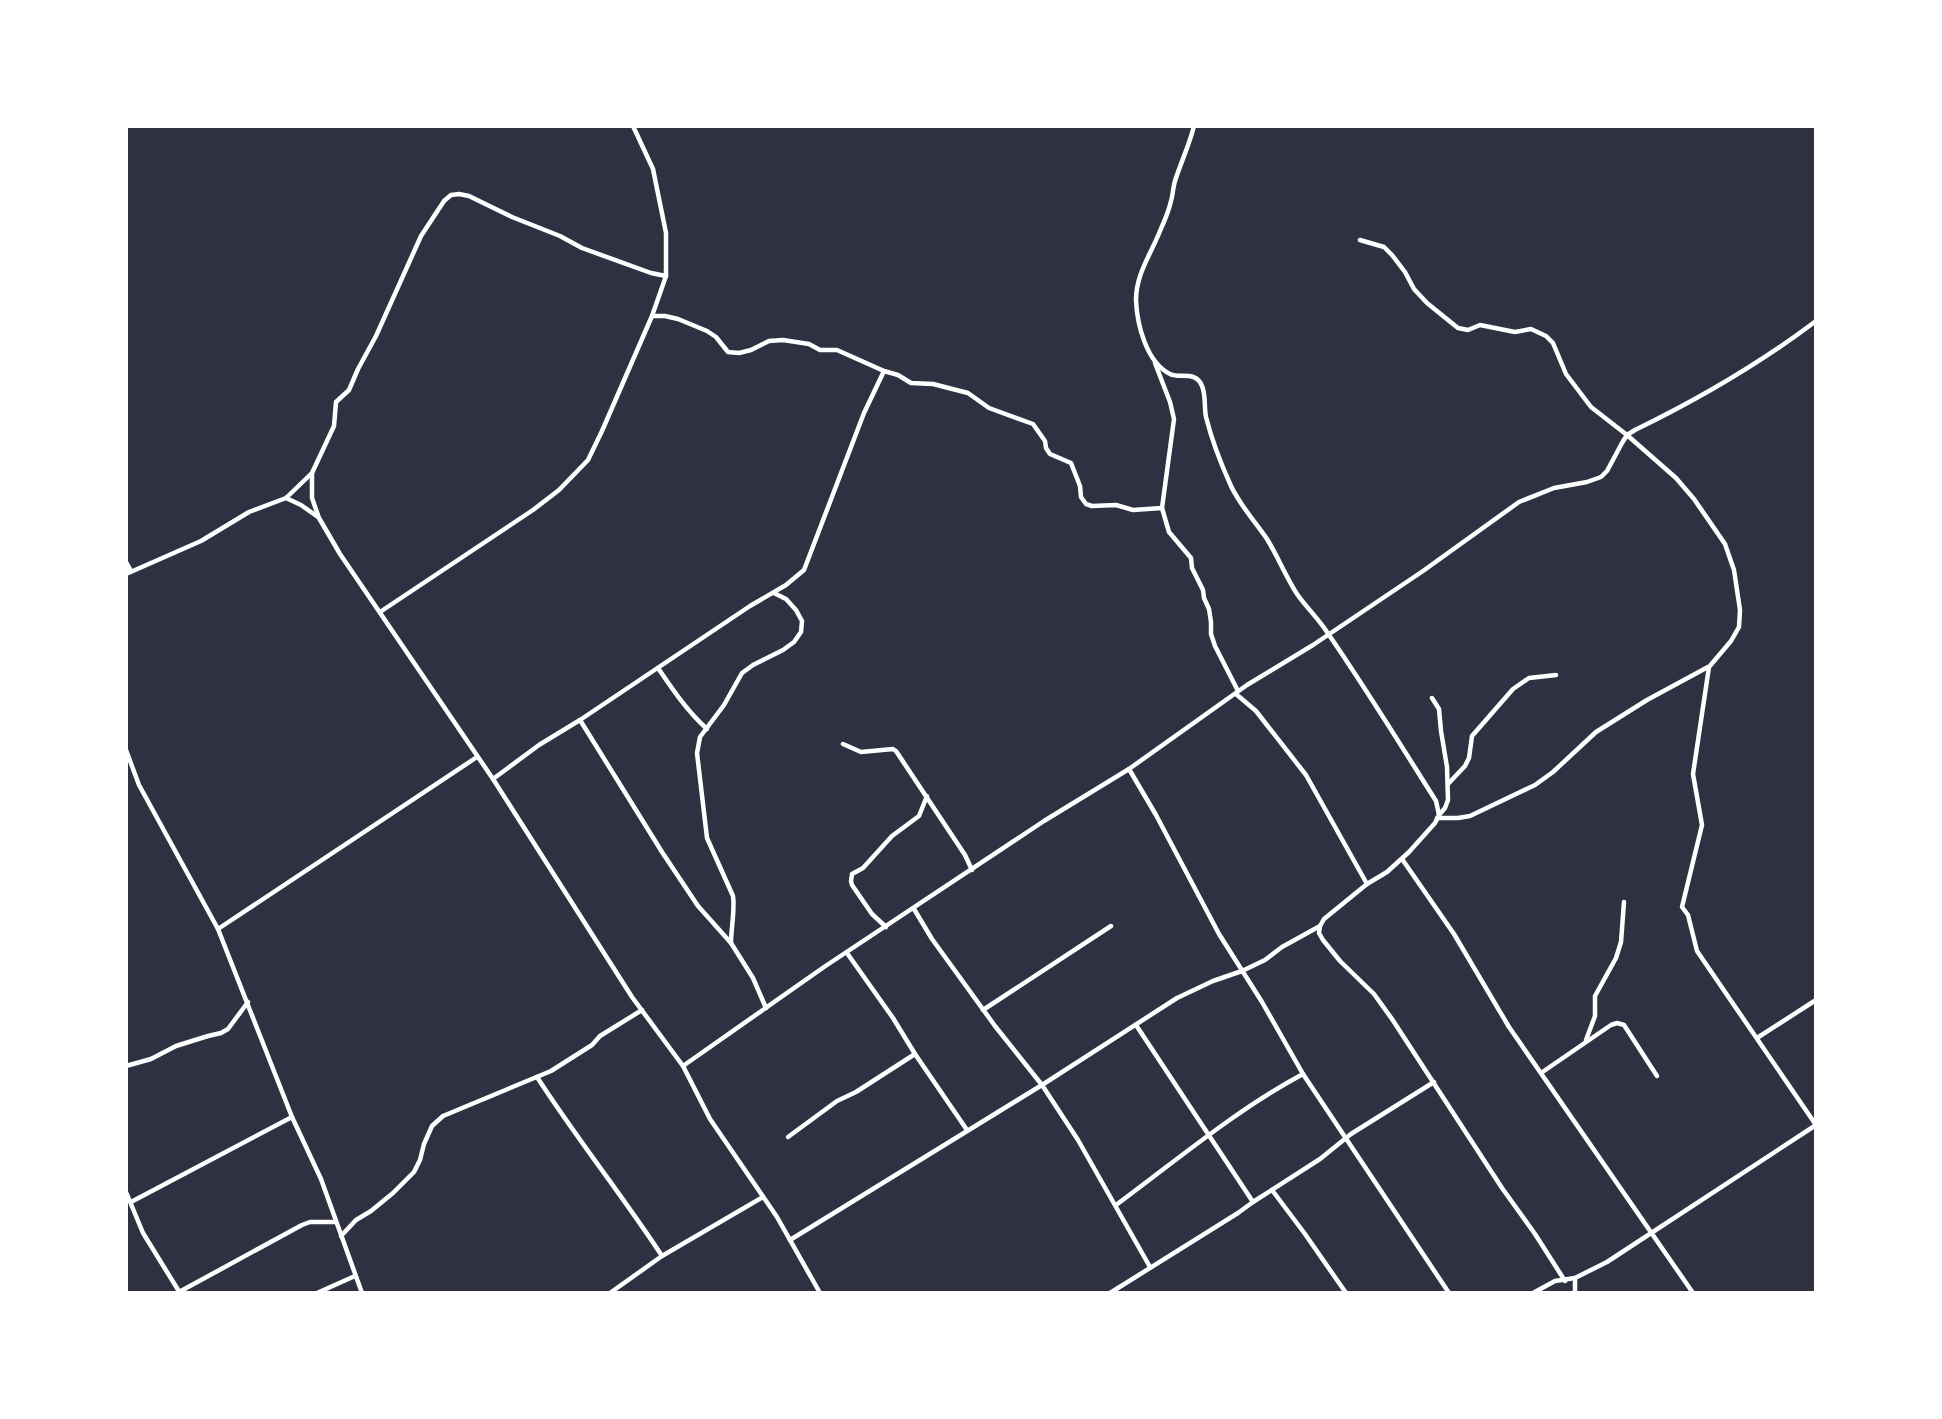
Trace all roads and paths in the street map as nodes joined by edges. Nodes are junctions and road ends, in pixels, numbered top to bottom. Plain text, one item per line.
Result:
1 (633, 126) edge
2 (1194, 126) edge
3 (1360, 240) dead end
4 (666, 276) junction
5 (652, 317) junction
6 (1816, 321) edge
7 (1154, 359) junction
8 (884, 371) junction
9 (1628, 435) junction
10 (312, 473) junction
11 (286, 498) junction
12 (1162, 508) junction
13 (319, 518) junction
14 (126, 562) edge
15 (129, 573) edge
16 (773, 593) junction
17 (380, 612) junction
18 (1328, 634) junction
19 (1709, 667) junction
20 (658, 668) junction
21 (1556, 675) dead end
22 (1237, 693) junction
23 (1432, 698) dead end
24 (580, 720) junction
25 (707, 729) junction
26 (843, 744) dead end
27 (126, 750) edge
28 (477, 757) junction
29 (1129, 769) junction
30 (493, 779) junction
31 (1448, 784) junction
32 (927, 796) junction
33 (1438, 817) junction
34 (1402, 859) junction
35 (972, 870) junction
36 (1367, 884) junction
37 (1624, 902) dead end
38 (914, 909) junction
39 (1111, 926) dead end
40 (1320, 926) junction
41 (886, 927) junction
42 (218, 929) junction
43 (731, 943) junction
44 (847, 953) junction
45 (1242, 971) junction
46 (1816, 1000) edge
47 (248, 1002) junction
48 (766, 1008) junction
49 (642, 1010) junction
50 (983, 1010) junction
51 (1136, 1025) junction
52 (1757, 1038) junction
53 (1586, 1042) junction
54 (915, 1054) junction
55 (126, 1066) edge
56 (683, 1066) junction
57 (1541, 1073) junction
58 (1303, 1074) junction
59 (1657, 1076) dead end
60 (537, 1077) junction
61 (1434, 1083) junction
62 (1042, 1084) junction
63 (292, 1117) junction
64 (1816, 1125) edge
65 (967, 1130) junction
66 (1210, 1135) junction
67 (788, 1137) dead end
68 (1345, 1139) junction
69 (1272, 1190) junction
70 (126, 1192) edge
71 (763, 1197) junction
72 (131, 1202) junction
73 (1253, 1202) junction
74 (1116, 1205) junction
75 (336, 1222) junction
76 (1651, 1234) junction
77 (341, 1236) junction
78 (790, 1240) junction
79 (662, 1256) junction
80 (1150, 1267) junction
81 (355, 1276) junction
82 (1575, 1278) junction
83 (1565, 1281) junction
84 (180, 1292) edge
85 (317, 1293) edge
86 (362, 1293) edge
87 (610, 1293) edge
88 (820, 1293) edge
89 (1110, 1293) edge
90 (1346, 1293) edge
91 (1449, 1293) edge
92 (1533, 1293) edge
93 (1575, 1293) edge
94 (1693, 1293) edge

1 - 4 street
2 - 7 street
3 - 9 street
4 - 5 street
4 - 10 street
5 - 8 street
5 - 17 street
6 - 9 street
7 - 12 street
7 - 18 street
8 - 12 street
8 - 16 street
9 - 18 street
9 - 19 street
10 - 11 street
10 - 13 street
11 - 13 street
11 - 15 street
12 - 22 street
13 - 17 street
14 - 15 street
16 - 20 street
16 - 25 street
17 - 28 street
18 - 22 street
18 - 33 street
19 - 33 street
19 - 52 street
20 - 24 street
20 - 25 street
21 - 31 street
22 - 29 street
22 - 36 street
23 - 31 street
24 - 30 street
24 - 43 street
25 - 43 street
26 - 32 street
27 - 42 street
28 - 30 street
28 - 42 street
29 - 35 street
29 - 45 street
30 - 49 street
31 - 33 street
32 - 35 street
32 - 41 street
33 - 34 street
34 - 36 street
34 - 57 street
35 - 38 street
36 - 40 street
37 - 53 street
38 - 41 street
38 - 50 street
39 - 50 street
40 - 45 street
40 - 61 street
41 - 44 street
42 - 47 street
43 - 48 street
44 - 48 street
44 - 54 street
45 - 51 street
45 - 58 street
46 - 52 street
47 - 55 street
47 - 63 street
48 - 56 street
49 - 56 street
49 - 60 street
50 - 62 street
51 - 62 street
51 - 66 street
52 - 64 street
53 - 57 street
53 - 59 street
54 - 65 street
54 - 67 street
56 - 71 street
57 - 76 street
58 - 66 street
58 - 68 street
60 - 77 street
60 - 79 street
61 - 68 street
61 - 83 street
62 - 65 street
62 - 74 street
63 - 72 street
63 - 75 street
64 - 76 street
65 - 78 street
66 - 73 street
66 - 74 street
68 - 69 street
68 - 91 street
69 - 73 street
69 - 90 street
70 - 72 street
71 - 78 street
71 - 79 street
72 - 84 street
73 - 80 street
74 - 80 street
75 - 77 street
75 - 84 street
76 - 82 street
76 - 94 street
77 - 81 street
78 - 88 street
79 - 87 street
80 - 89 street
81 - 85 street
81 - 86 street
82 - 83 street
82 - 93 street
83 - 92 street

